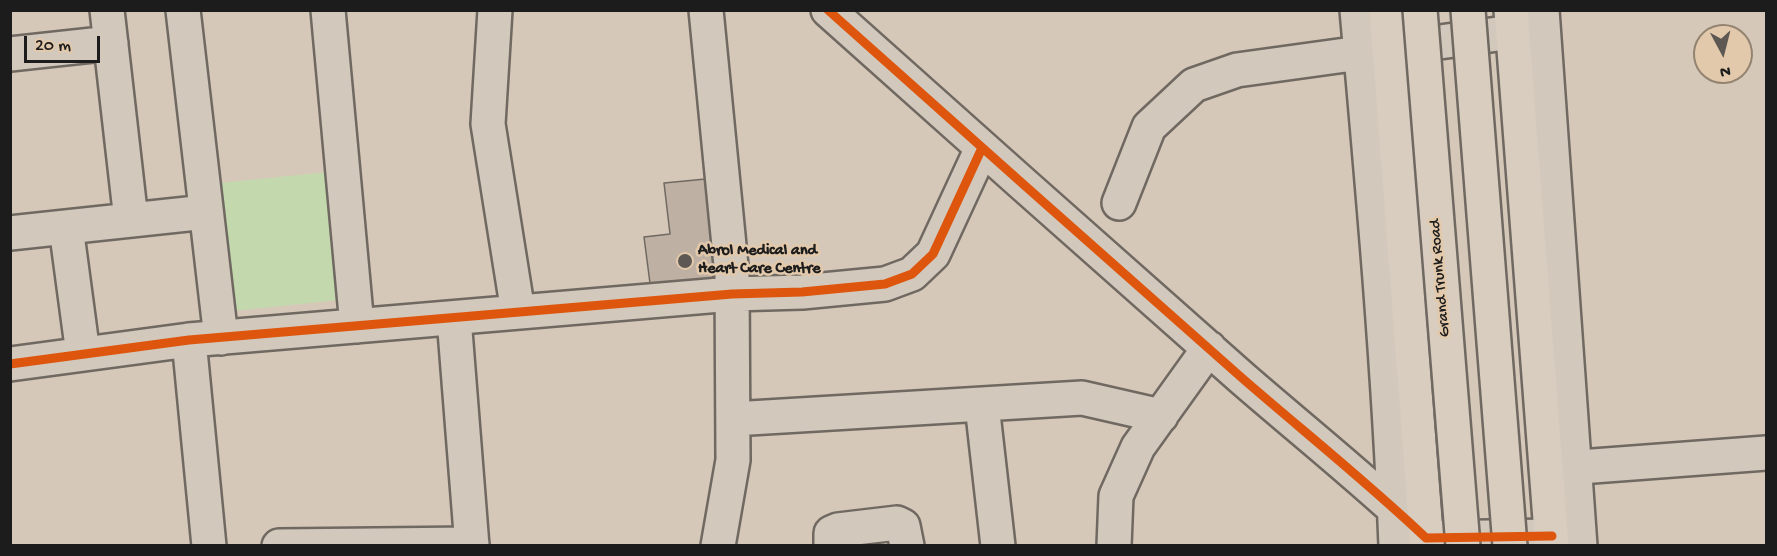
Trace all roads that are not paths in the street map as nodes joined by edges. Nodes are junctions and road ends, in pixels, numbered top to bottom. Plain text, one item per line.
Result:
1 (107, 10) edge
2 (183, 10) edge
3 (328, 10) edge
4 (495, 10) edge
5 (706, 10) edge
6 (828, 10) edge
7 (1357, 10) edge
8 (1386, 10) edge
9 (1419, 10) edge
10 (1468, 10) edge
11 (1527, 20) edge
12 (111, 43) junction
13 (1375, 51) junction
14 (10, 54) edge
15 (982, 147) junction
16 (1119, 203) dead end
17 (206, 212) junction
18 (131, 220) junction
19 (66, 227) junction
20 (10, 233) edge
21 (732, 294) junction
22 (518, 312) junction
23 (454, 318) junction
24 (357, 326) junction
25 (205, 339) junction
26 (1209, 348) junction
27 (83, 354) junction
28 (10, 364) edge
29 (982, 405) junction
30 (1161, 416) junction
31 (733, 419) junction
32 (1767, 453) edge
33 (1560, 468) junction
34 (1395, 508) junction
35 (1561, 542) edge
36 (1416, 543) edge
37 (472, 545) edge
38 (209, 546) edge
39 (279, 546) edge
40 (718, 546) edge
41 (831, 546) edge
42 (907, 546) edge
43 (998, 546) edge
44 (1114, 546) edge
45 (1463, 546) edge
46 (1510, 546) edge

1 - 12 street
2 - 17 street
3 - 24 street
4 - 22 street
5 - 21 street
6 - 15 street
7 - 13 street
8 - 13 highway
9 - 45 highway, Grand Trunk Road, bridge
10 - 46 highway, bridge
11 - 13 street
11 - 33 highway
12 - 14 street
12 - 18 street
13 - 16 street
13 - 34 street
13 - 36 highway
15 - 21 street
15 - 26 street
17 - 18 street
17 - 25 street
18 - 19 street
19 - 20 street
19 - 27 street
21 - 22 street
21 - 31 street
22 - 23 street
23 - 24 street
23 - 37 street
24 - 25 street
25 - 27 street
25 - 38 street
26 - 30 street
26 - 34 street
27 - 28 street
29 - 30 street
29 - 31 street
29 - 43 street
30 - 44 street
31 - 40 street
32 - 33 street
33 - 35 highway
34 - 36 street
35 - 36 street
37 - 39 street
41 - 42 street

